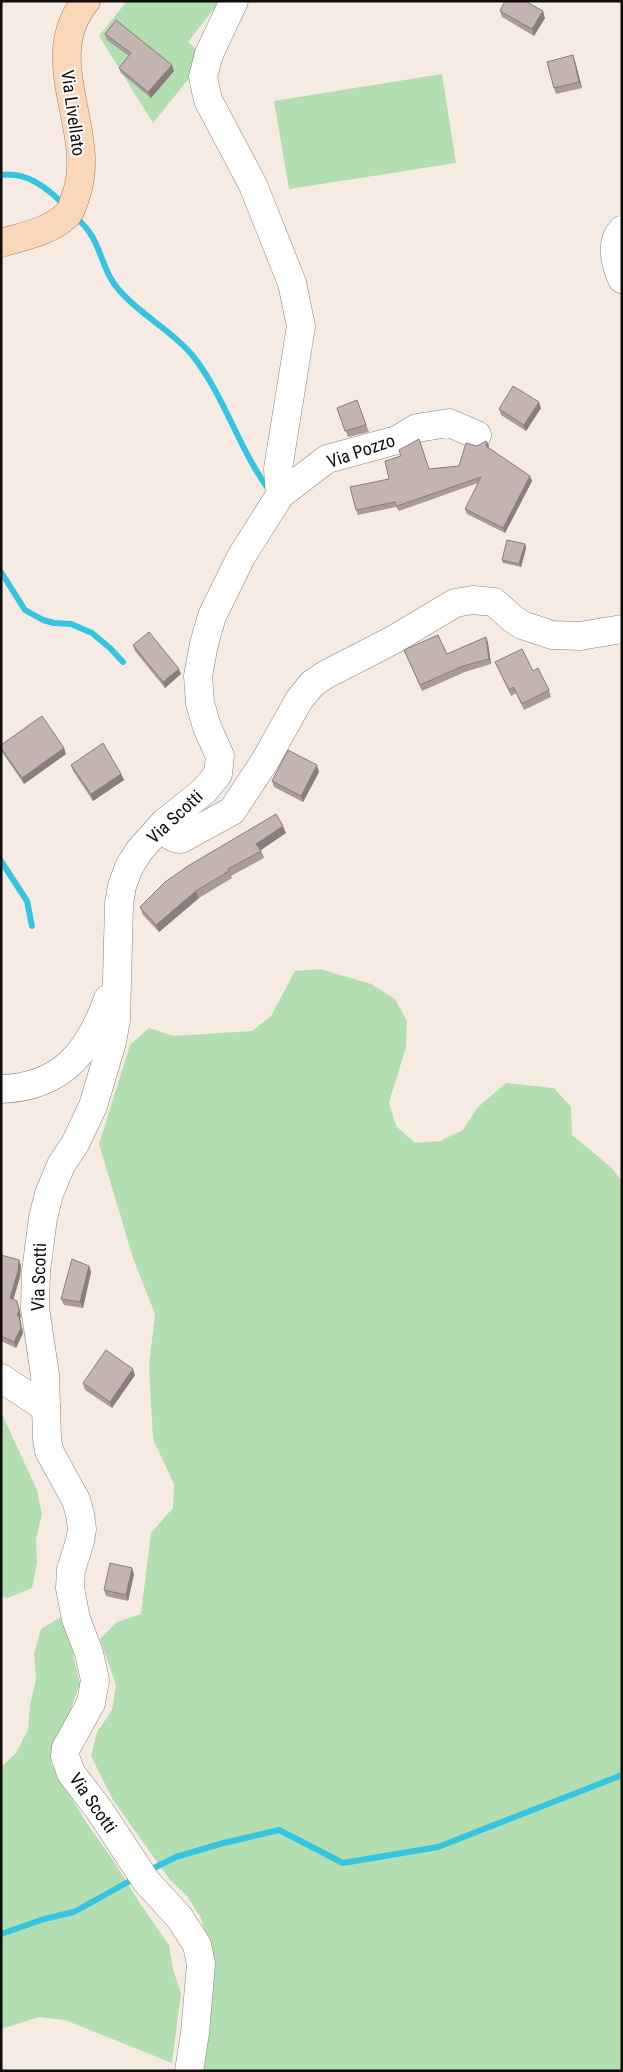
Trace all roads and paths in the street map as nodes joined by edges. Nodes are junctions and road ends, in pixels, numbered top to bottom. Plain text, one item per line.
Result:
1 (86, 1) edge
2 (234, 1) edge
3 (622, 230) edge
4 (1, 244) edge
5 (622, 279) edge
6 (477, 435) dead end
7 (280, 495) junction
8 (622, 629) edge
9 (164, 823) junction
10 (118, 969) junction
11 (1, 1089) edge
12 (1, 1378) edge
13 (46, 1408) junction
14 (189, 2071) edge

1 - 4 main road, Via Livellato
2 - 7 street
3 - 5 street
6 - 7 street, Via Pozzo
7 - 9 street, Via Scotti
8 - 9 street
9 - 10 street, Via Scotti
10 - 11 street
10 - 13 street, Via Scotti
12 - 13 street
13 - 14 street, Via Scotti

